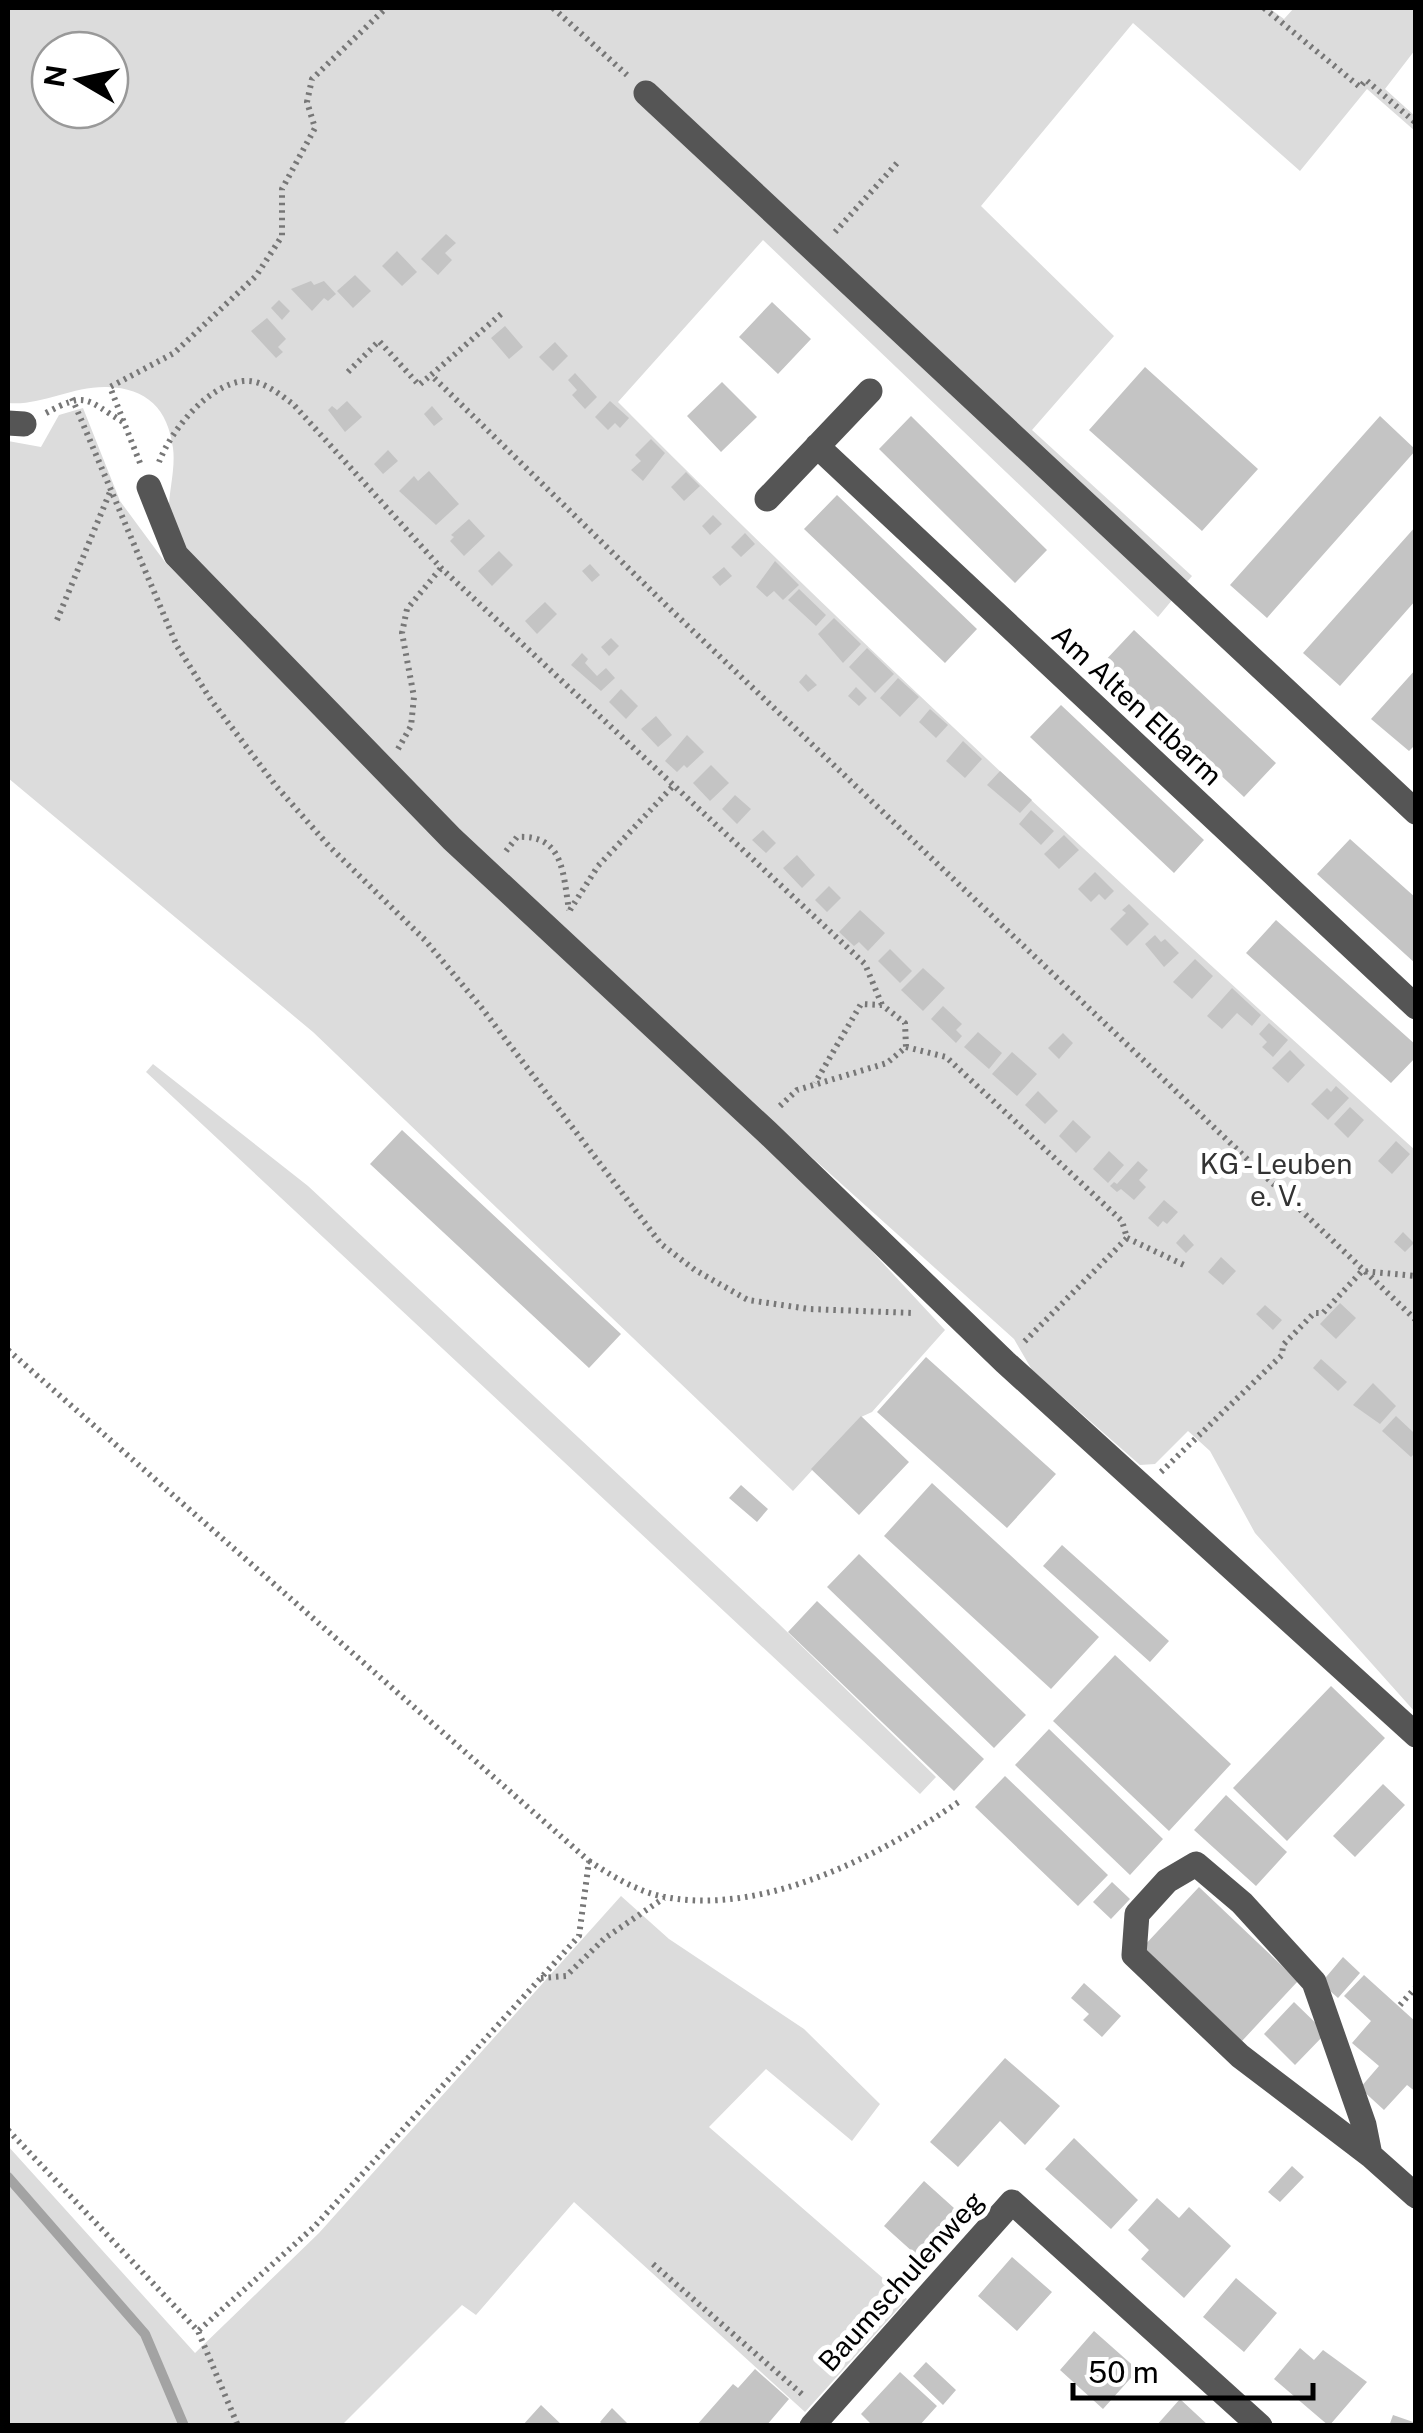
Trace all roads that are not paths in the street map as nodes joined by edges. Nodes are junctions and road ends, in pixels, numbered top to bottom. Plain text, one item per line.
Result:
1 (646, 93) road end
2 (870, 391) dead end
3 (816, 446) junction
4 (149, 487) road end
5 (767, 499) dead end
6 (1416, 812) edge
7 (1416, 1007) edge
8 (1416, 1735) edge
9 (1370, 2155) junction
10 (1416, 2196) edge
11 (818, 2419) edge
12 (1260, 2426) edge

1 - 6 street
2 - 3 street
3 - 5 street
3 - 7 street, Am Alten Elbarm
4 - 8 street
9 - 9 street
9 - 10 street
11 - 12 street, Baumschulenweg

